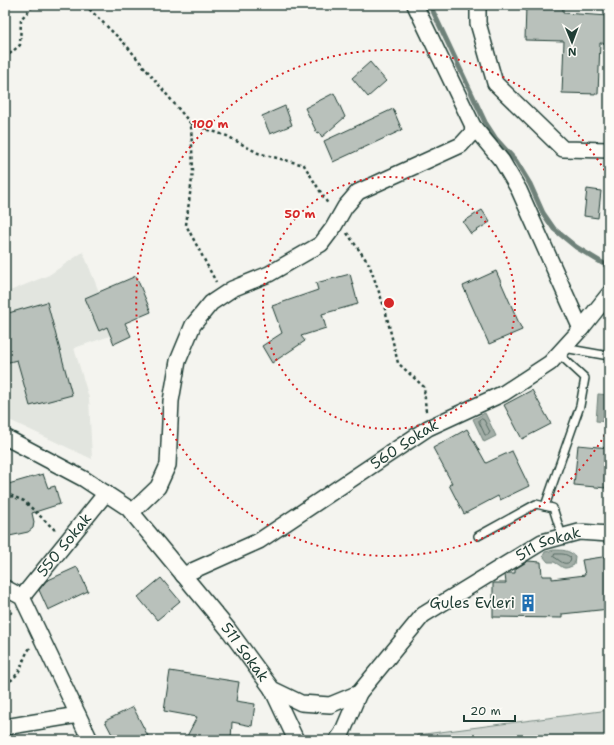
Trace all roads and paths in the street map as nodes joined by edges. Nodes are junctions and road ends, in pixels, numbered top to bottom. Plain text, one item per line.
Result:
1 (34, 5) edge
2 (84, 5) edge
3 (415, 5) edge
4 (478, 5) edge
5 (5, 58) edge
6 (191, 124) junction
7 (472, 126) junction
8 (609, 150) edge
9 (338, 219) junction
10 (609, 294) edge
11 (222, 295) junction
12 (581, 329) junction
13 (561, 351) junction
14 (609, 356) edge
15 (428, 428) junction
16 (5, 437) edge
17 (106, 493) junction
18 (5, 494) edge
19 (545, 506) junction
20 (132, 512) junction
21 (609, 534) edge
22 (478, 536) dead end
23 (562, 536) junction
24 (67, 541) junction
25 (183, 575) junction
26 (5, 588) edge
27 (22, 597) junction
28 (40, 634) junction
29 (5, 684) edge
30 (272, 689) junction
31 (359, 693) junction
32 (78, 715) junction
33 (5, 726) edge
34 (90, 740) edge
35 (296, 740) edge
36 (337, 740) edge

1 - 5 path
2 - 6 path
3 - 7 street
4 - 8 street
6 - 9 path
6 - 11 path
7 - 9 street
7 - 12 street
9 - 11 street
9 - 15 path
10 - 12 street, 560 Sokak
11 - 20 street
12 - 13 street, 560 Sokak
13 - 14 lane
13 - 15 street, 560 Sokak
13 - 19 lane
15 - 25 street, 560 Sokak
16 - 17 street, 511 Sokak
17 - 20 street, 511 Sokak
17 - 24 street, 550 Sokak
18 - 24 path
19 - 22 lane
19 - 23 lane
20 - 25 street, 511 Sokak
21 - 23 street, 511 Sokak
23 - 31 street, 511 Sokak
24 - 27 street, 550 Sokak
25 - 30 street, 511 Sokak
26 - 27 street
27 - 28 street
28 - 29 path
28 - 32 street
30 - 31 street, 511 Sokak
30 - 35 street
31 - 36 street
32 - 33 street
32 - 34 street

